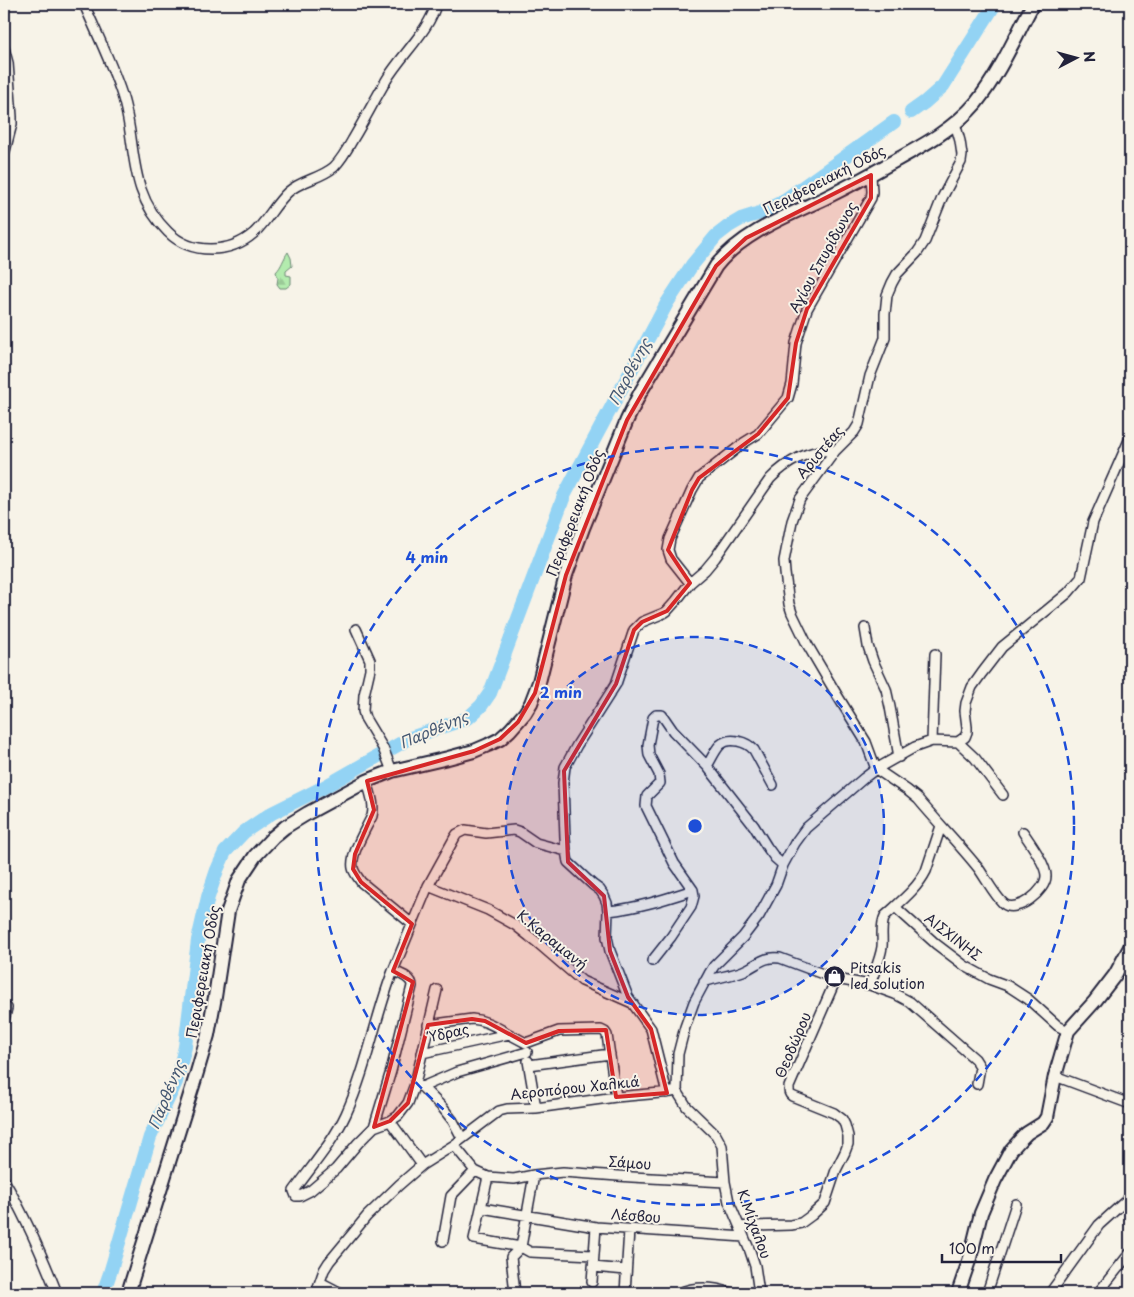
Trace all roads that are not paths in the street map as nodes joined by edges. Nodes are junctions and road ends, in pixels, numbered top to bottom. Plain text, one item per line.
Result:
1 (84, 4) edge
2 (436, 4) edge
3 (1033, 4) edge
4 (4, 48) edge
5 (955, 123) junction
6 (4, 155) edge
7 (871, 175) junction
8 (1130, 438) edge
9 (835, 451) junction
10 (690, 583) junction
11 (865, 628) dead end
12 (356, 629) dead end
13 (934, 654) dead end
14 (932, 741) junction
15 (958, 742) junction
16 (899, 756) junction
17 (707, 766) junction
18 (391, 767) junction
19 (876, 769) junction
20 (366, 781) junction
21 (773, 785) dead end
22 (1003, 795) dead end
23 (941, 826) junction
24 (1023, 832) dead end
25 (566, 851) junction
26 (783, 865) junction
27 (428, 886) junction
28 (694, 890) junction
29 (895, 907) junction
30 (608, 912) junction
31 (412, 924) junction
32 (1130, 948) edge
33 (652, 961) dead end
34 (393, 971) junction
35 (836, 979) junction
36 (704, 982) junction
37 (870, 985) junction
38 (437, 990) dead end
39 (632, 1003) junction
40 (7, 1008) dead end
41 (4, 1021) edge
42 (428, 1025) junction
43 (1068, 1031) junction
44 (508, 1034) junction
45 (526, 1047) junction
46 (422, 1053) junction
47 (610, 1054) junction
48 (529, 1065) junction
49 (1055, 1076) junction
50 (977, 1084) dead end
51 (418, 1086) junction
52 (677, 1091) junction
53 (667, 1092) junction
54 (616, 1097) junction
55 (1130, 1104) edge
56 (536, 1108) junction
57 (390, 1121) junction
58 (374, 1127) junction
59 (462, 1138) junction
60 (454, 1145) junction
61 (422, 1165) junction
62 (475, 1171) junction
63 (534, 1175) junction
64 (488, 1177) junction
65 (4, 1180) edge
66 (725, 1182) junction
67 (1130, 1197) edge
68 (1016, 1204) dead end
69 (482, 1208) junction
70 (527, 1215) junction
71 (596, 1227) junction
72 (740, 1227) junction
73 (629, 1230) junction
74 (744, 1237) junction
75 (443, 1241) dead end
76 (521, 1247) junction
77 (1130, 1253) edge
78 (593, 1255) junction
79 (593, 1267) junction
80 (626, 1270) junction
81 (320, 1282) junction
82 (592, 1282) dead end
83 (57, 1293) edge
84 (128, 1293) edge
85 (316, 1293) edge
86 (340, 1293) edge
87 (515, 1293) edge
88 (625, 1293) edge
89 (679, 1293) edge
90 (731, 1293) edge
91 (759, 1293) edge
92 (958, 1293) edge
93 (987, 1293) edge
94 (1050, 1293) edge
95 (1098, 1293) edge

1 - 2 street
3 - 5 main road, Περιφερειακή Οδός
4 - 6 street
5 - 7 main road, Περιφερειακή Οδός
5 - 9 street, Αριστέας
7 - 10 street, Αγίου Σπυρίδωνος
7 - 18 main road, Περιφερειακή Οδός
8 - 15 street
9 - 10 street
9 - 19 street, Αριστέας
10 - 25 street
11 - 16 street
12 - 18 street
13 - 14 street
14 - 15 street
14 - 16 street
15 - 22 street
16 - 19 street
17 - 21 street
17 - 26 street
17 - 28 street
18 - 20 main road, Περιφερειακή Οδός
19 - 23 street
19 - 26 street
20 - 31 street
20 - 84 main road, Περιφερειακή Οδός
23 - 24 street
23 - 29 street
25 - 27 street
25 - 30 street
26 - 36 street
27 - 31 street
27 - 39 street, Κ.Καραμανή
28 - 30 street
28 - 33 street
29 - 37 street
29 - 43 street, ΑΙΣΧΙΝΗΣ
30 - 39 street
31 - 34 street
32 - 43 main road
34 - 58 street
34 - 58 street
35 - 36 street
35 - 37 street
35 - 72 street, Θεοδώρου
36 - 52 street
37 - 50 street
38 - 42 street
39 - 53 street
40 - 41 street
42 - 44 street
42 - 46 street
43 - 49 main road
44 - 45 street
44 - 46 street, Ύδρας
45 - 47 street
45 - 48 street
45 - 51 street
46 - 51 street, Ύδρας
47 - 48 street
47 - 54 street
48 - 56 street
49 - 55 street
49 - 92 main road
51 - 57 street, Ύδρας
51 - 59 street
52 - 53 street, Αεροπόρου Χαλκιά
52 - 66 street, Κ.Μίχαλου
53 - 54 street, Αεροπόρου Χαλκιά
54 - 56 street, Αεροπόρου Χαλκιά
56 - 59 street, Αεροπόρου Χαλκιά
57 - 58 street, Ύδρας
57 - 61 street
59 - 60 street, Αεροπόρου Χαλκιά
60 - 61 street, Αεροπόρου Χαλκιά
60 - 62 street
61 - 81 street, Αεροπόρου Χαλκιά
62 - 64 street
62 - 75 street
63 - 64 street, Σάμου
63 - 66 street, Σάμου
63 - 70 street
64 - 69 street
65 - 83 street
66 - 72 street, Κ.Μίχαλου
67 - 94 street
68 - 93 street
69 - 70 street, Λέσβου
69 - 76 street
70 - 71 street, Λέσβου
70 - 76 street
71 - 73 street, Λέσβου
71 - 78 street
72 - 74 street, Κ.Μίχαλου
73 - 74 street, Λέσβου
73 - 80 street
74 - 91 street, Κ.Μίχαλου
76 - 78 street
76 - 87 street
77 - 95 street
78 - 79 street
79 - 80 street
79 - 82 street
80 - 88 street
81 - 85 street, Αεροπόρου Χαλκιά
81 - 86 street
89 - 90 street

